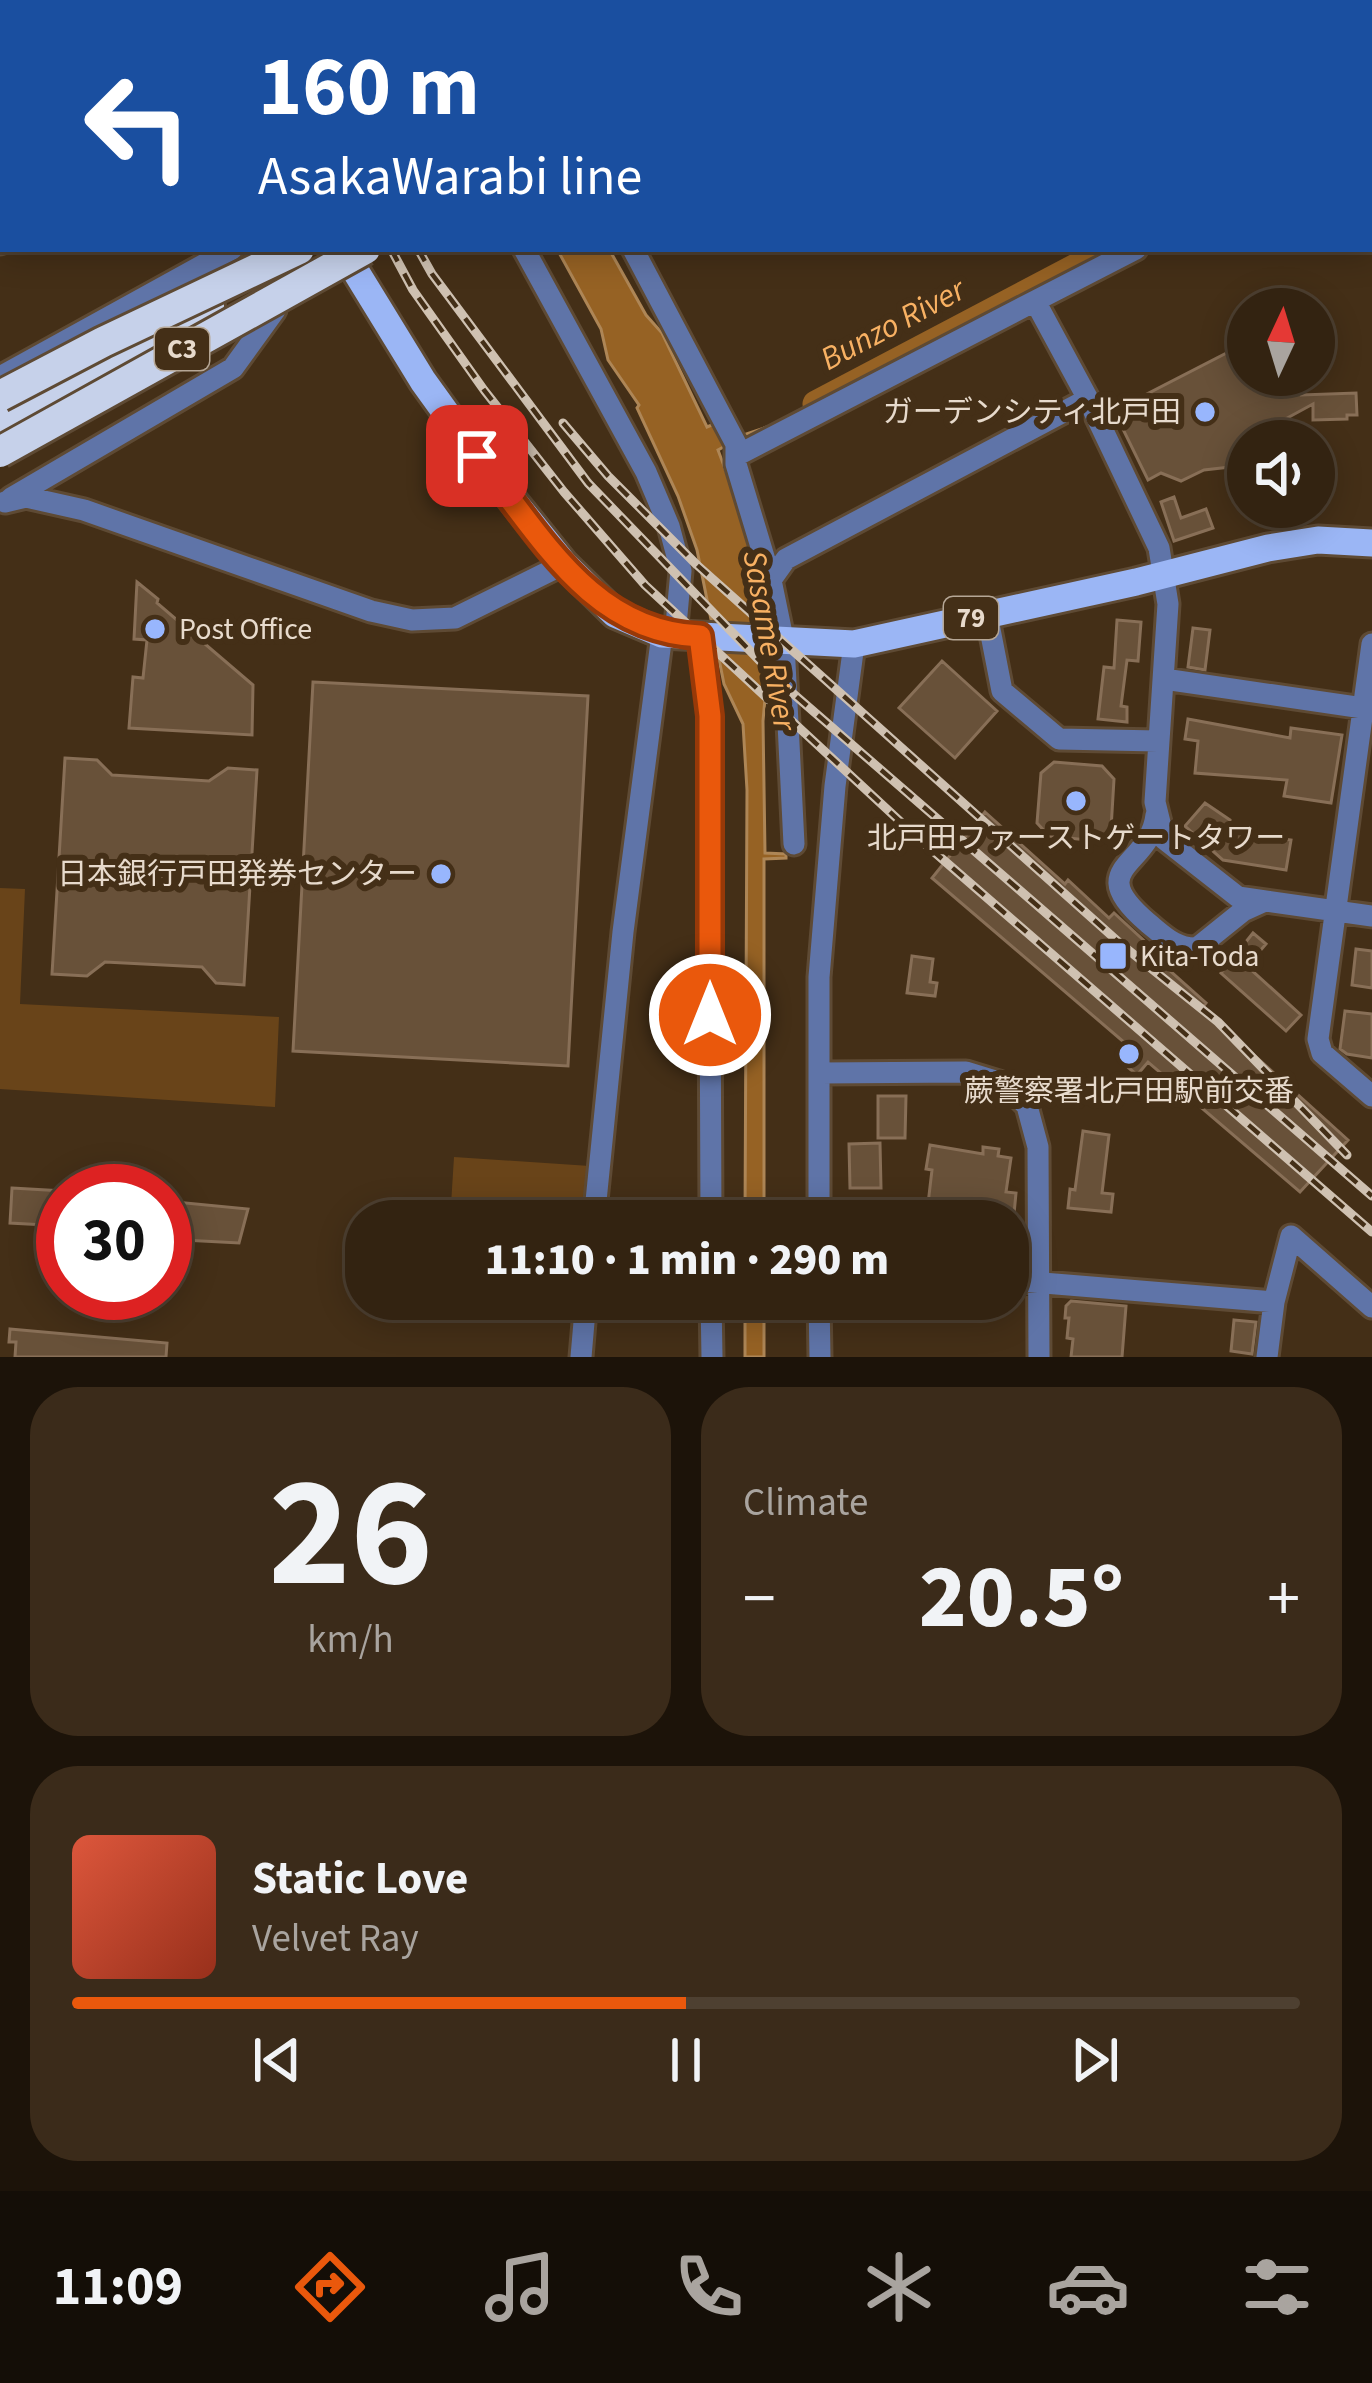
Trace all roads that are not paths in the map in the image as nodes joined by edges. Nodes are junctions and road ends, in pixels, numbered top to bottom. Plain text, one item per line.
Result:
1 (227, 252) edge
2 (279, 252) edge
3 (293, 252) edge
4 (304, 252) edge
5 (526, 252) edge
6 (635, 252) edge
7 (1130, 252) edge
8 (353, 255) edge
9 (1035, 302) junction
10 (275, 310) junction
11 (234, 319) junction
12 (0, 376) edge
13 (0, 396) edge
14 (1088, 399) junction
15 (0, 410) edge
16 (0, 423) edge
17 (0, 452) edge
18 (736, 456) junction
19 (72, 463) junction
20 (0, 466) edge
21 (2, 494) edge
22 (84, 510) junction
23 (1372, 543) edge
24 (564, 564) junction
25 (1165, 575) junction
26 (771, 580) junction
27 (987, 614) junction
28 (688, 636) junction
29 (780, 642) junction
30 (854, 644) junction
31 (1372, 644) edge
32 (1164, 680) junction
33 (1363, 708) junction
34 (1158, 741) junction
35 (1156, 814) junction
36 (794, 844) dead end
37 (1218, 884) junction
38 (1265, 901) junction
39 (1337, 911) junction
40 (1372, 916) edge
41 (1229, 923) junction
42 (820, 1073) junction
43 (1372, 1096) edge
44 (596, 1200) edge
45 (711, 1200) edge
46 (819, 1200) edge
47 (1029, 1282) edge
48 (1039, 1283) junction
49 (1274, 1302) junction
50 (1372, 1307) edge
51 (584, 1320) edge
52 (711, 1320) edge
53 (819, 1320) edge
54 (581, 1357) edge
55 (712, 1357) edge
56 (820, 1357) edge
57 (1040, 1357) edge
58 (1267, 1357) edge

1 - 12 street
2 - 15 highway
3 - 13 highway, bridge
4 - 16 highway, C3, bridge
5 - 28 street
6 - 18 street
7 - 9 street
8 - 10 highway
8 - 11 highway, C3, bridge
8 - 24 main road, 79
9 - 14 street
9 - 18 street
10 - 19 street
10 - 20 highway
11 - 17 highway, C3, bridge
11 - 21 highway, bridge
14 - 25 street
14 - 26 street
18 - 26 street
19 - 21 street
19 - 22 street
21 - 22 street
22 - 24 street
23 - 25 main road, 79
24 - 28 main road, 79
25 - 27 main road, 79
25 - 32 street
26 - 29 street
27 - 30 main road, 79
27 - 34 street
28 - 29 main road, 79
28 - 44 street
28 - 45 street
29 - 30 main road, 79
29 - 36 street
30 - 42 street
31 - 33 street
32 - 33 street
32 - 34 street
33 - 39 street
34 - 35 street
35 - 37 street
35 - 41 street
37 - 38 street
37 - 41 street
38 - 39 street
38 - 41 street
39 - 40 street
39 - 43 street
42 - 46 street
42 - 48 street
47 - 48 street
48 - 49 street
48 - 57 street
49 - 50 street
49 - 58 street
51 - 54 street
52 - 55 street
53 - 56 street

